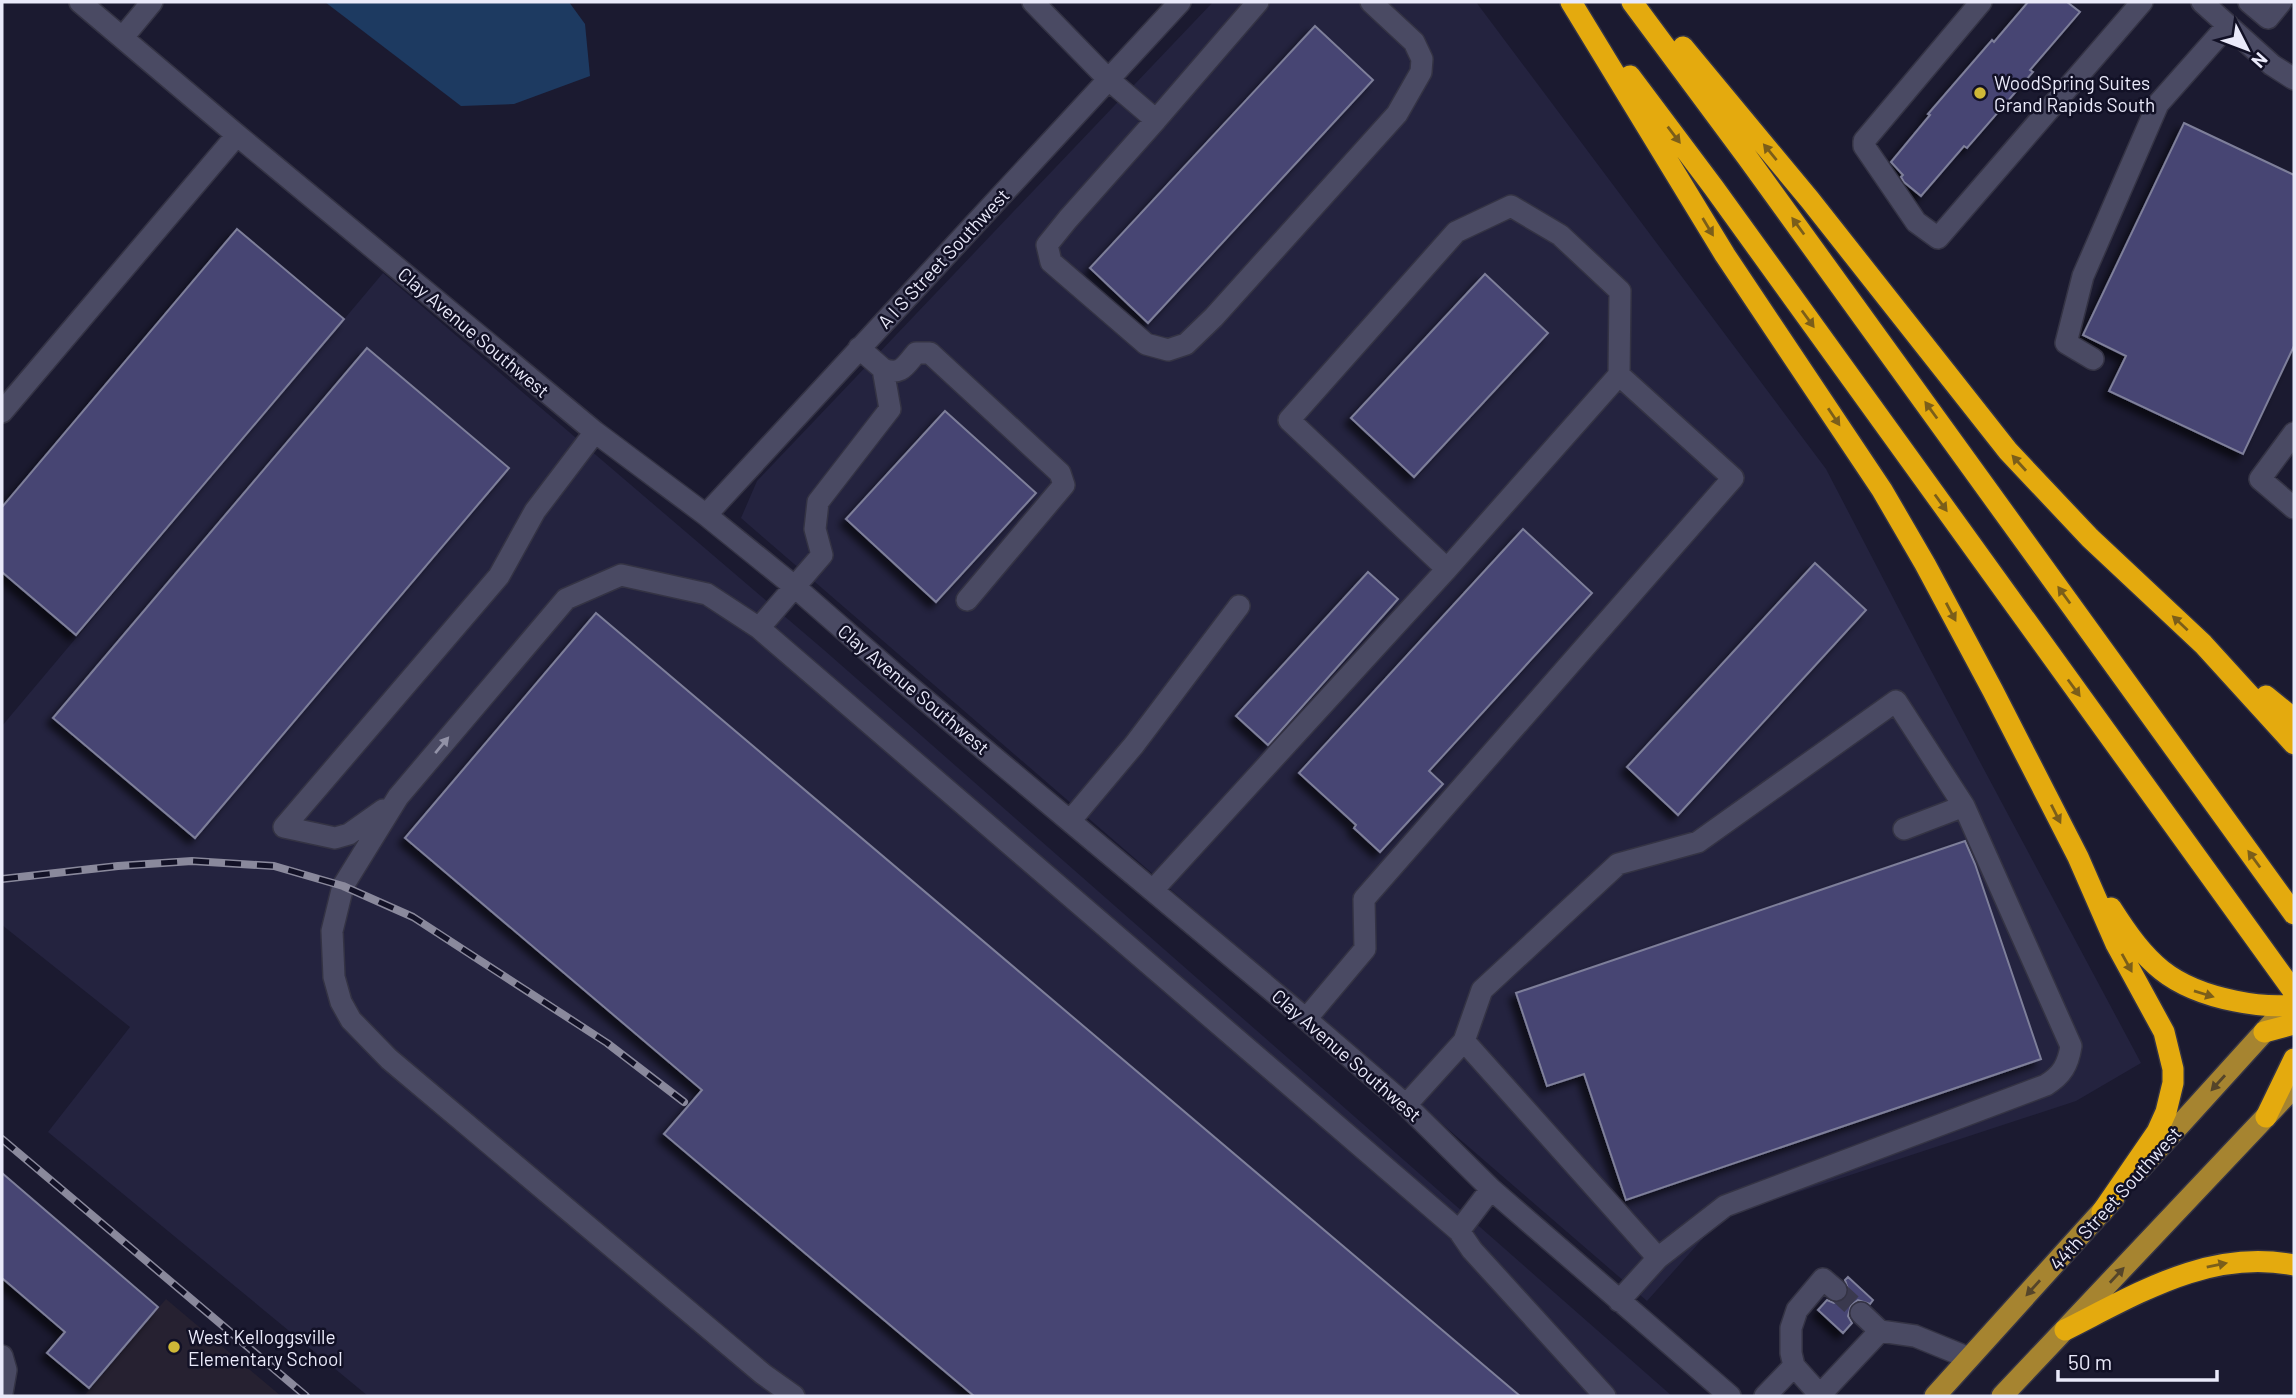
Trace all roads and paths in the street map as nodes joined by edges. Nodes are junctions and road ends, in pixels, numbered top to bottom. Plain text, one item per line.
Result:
1 (80, 2) edge
2 (152, 2) edge
3 (1033, 2) edge
4 (1180, 2) edge
5 (1258, 2) edge
6 (1371, 2) edge
7 (1573, 2) edge
8 (1632, 2) edge
9 (1645, 2) edge
10 (1981, 2) edge
11 (2202, 2) edge
12 (2249, 2) edge
13 (2281, 2) edge
14 (2132, 5) edge
15 (2228, 25) junction
16 (123, 37) junction
17 (1108, 79) junction
18 (2294, 79) edge
19 (1156, 120) junction
20 (237, 135) junction
21 (859, 348) junction
22 (2093, 359) dead end
23 (883, 369) junction
24 (1619, 374) junction
25 (2, 412) edge
26 (595, 432) junction
27 (2294, 433) edge
28 (2294, 508) edge
29 (706, 515) junction
30 (1447, 569) junction
31 (795, 587) junction
32 (967, 600) dead end
33 (1239, 606) dead end
34 (759, 628) junction
35 (2203, 644) junction
36 (2294, 719) edge
37 (2294, 744) edge
38 (398, 797) junction
39 (1964, 806) junction
40 (1070, 821) junction
41 (1904, 830) dead end
42 (2078, 857) junction
43 (1153, 890) junction
44 (2294, 914) edge
45 (2293, 1005) edge
46 (1307, 1019) junction
47 (1464, 1041) junction
48 (2293, 1071) edge
49 (1406, 1105) junction
50 (2266, 1117) joint
51 (1490, 1189) junction
52 (2102, 1212) junction
53 (1459, 1231) junction
54 (1658, 1258) junction
55 (2294, 1265) edge
56 (1829, 1285) dead end
57 (1619, 1300) junction
58 (1861, 1313) tunnel mouth
59 (2065, 1330) junction
60 (1880, 1331) junction
61 (2, 1356) edge
62 (1969, 1358) junction
63 (1794, 1366) junction
64 (2, 1393) edge
65 (794, 1396) edge
66 (1605, 1396) edge
67 (1730, 1396) edge
68 (1765, 1396) edge
69 (1935, 1396) edge
70 (2003, 1396) edge

1 - 16 street, Clay Avenue Southwest
2 - 16 street
3 - 17 street
4 - 17 street, A I S Street Southwest
5 - 19 street
6 - 19 street
7 -> 42 highway
7 -> 45 highway
44 -> 8 highway
35 -> 9 highway
10 - 14 street
11 - 15 street
12 - 13 street
15 - 18 street
15 - 22 street
16 - 20 street, Clay Avenue Southwest
17 - 19 street
17 - 21 street, A I S Street Southwest
20 - 25 street
20 - 26 street, Clay Avenue Southwest
21 - 23 street
21 - 29 street, A I S Street Southwest
23 - 31 street
23 - 32 street
24 - 30 street
24 - 30 street
24 - 46 street
26 - 29 street, Clay Avenue Southwest
26 - 38 street
27 - 28 street
29 - 31 street, Clay Avenue Southwest
30 - 43 street
31 - 34 street
31 - 40 street, Clay Avenue Southwest
33 - 40 street
38 -> 34 street
34 - 53 street
35 - 36 highway
35 - 37 highway
38 - 65 street
39 - 41 street
39 - 47 street
39 - 54 street
40 - 43 street, Clay Avenue Southwest
42 -> 45 highway
42 -> 52 highway
43 - 46 street, Clay Avenue Southwest
45 -> 52 main road, 44th Street Southwest
46 - 49 street, Clay Avenue Southwest
47 - 49 street
47 - 54 street
48 - 50 highway
49 - 51 street, Clay Avenue Southwest
59 -> 50 main road
51 - 53 street
51 - 57 street, Clay Avenue Southwest
52 -> 62 main road, 44th Street Southwest
53 - 66 street
54 - 57 street
59 -> 55 highway
56 - 63 street
57 - 67 street, Clay Avenue Southwest
58 - 60 street
59 - 70 main road
60 - 62 street
60 - 63 street
61 - 64 street
62 - 69 main road, 44th Street Southwest
63 - 68 street

